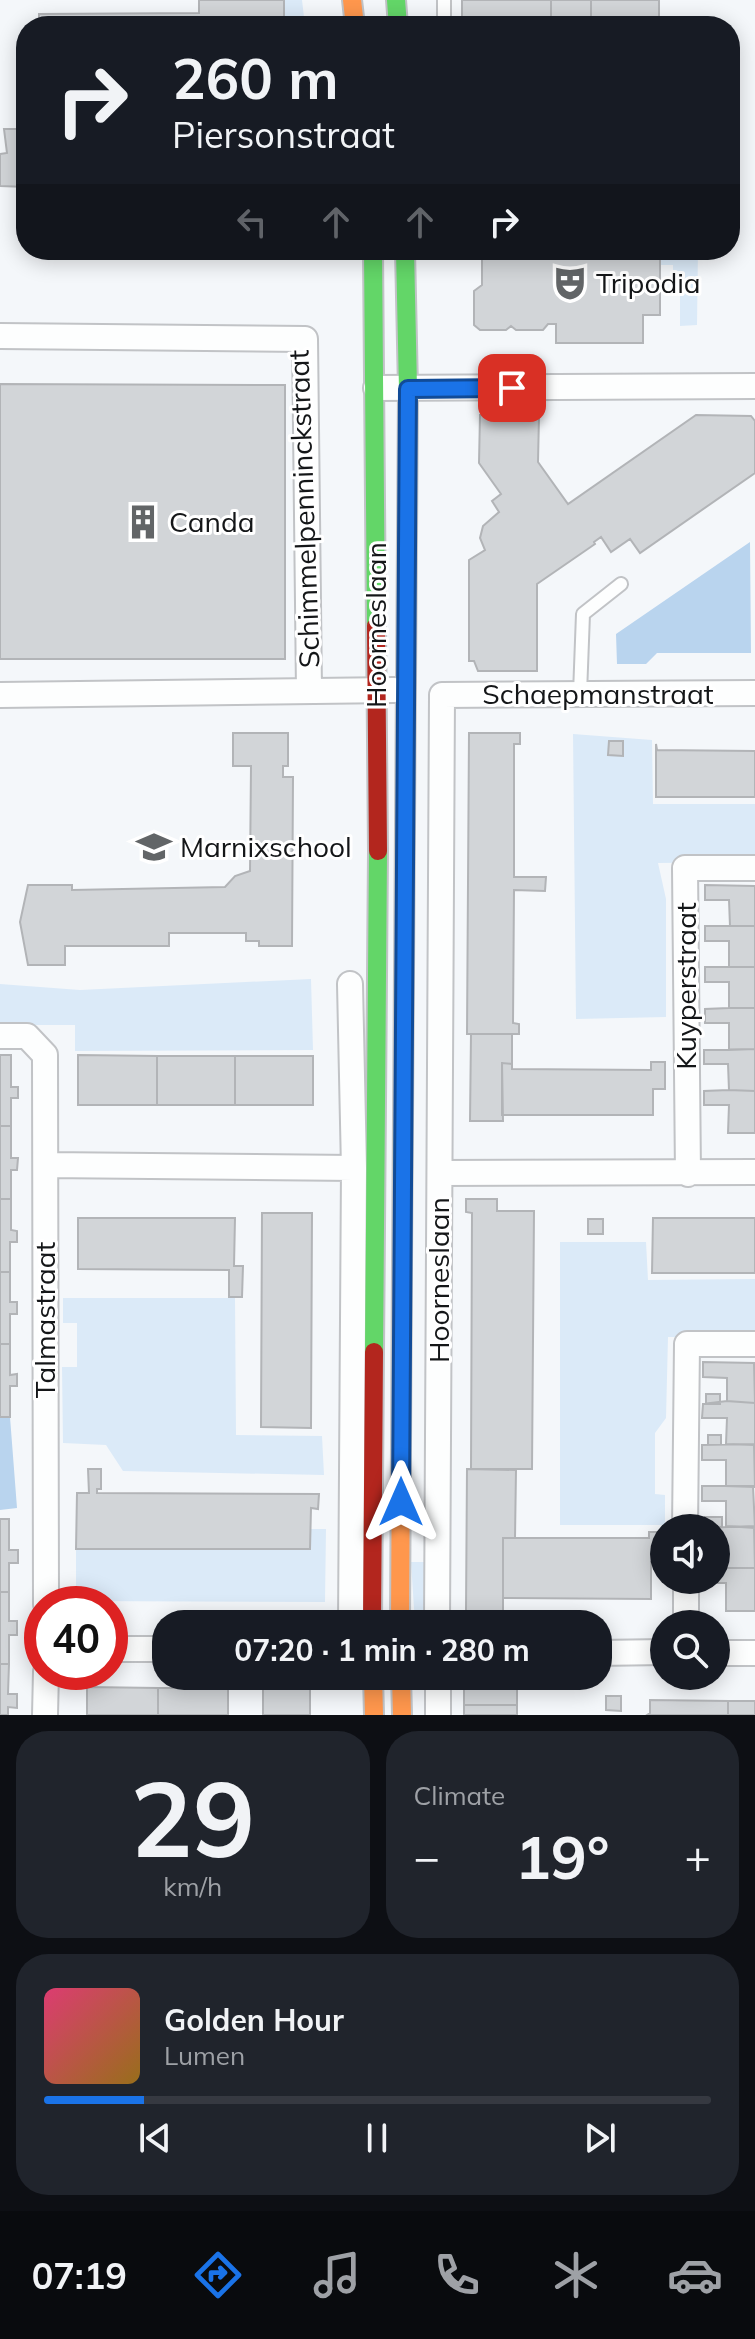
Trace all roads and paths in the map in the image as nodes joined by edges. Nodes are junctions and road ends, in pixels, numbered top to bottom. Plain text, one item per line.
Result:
1 (373, 260) edge
2 (405, 260) edge
3 (0, 336) edge
4 (755, 386) edge
5 (376, 388) junction
6 (408, 389) junction
7 (621, 584) dead end
8 (404, 689) junction
9 (377, 690) junction
10 (309, 691) junction
11 (755, 693) edge
12 (580, 694) junction
13 (0, 695) edge
14 (442, 695) joint
15 (755, 868) edge
16 (350, 984) dead end
17 (0, 1036) edge
18 (46, 1165) junction
19 (354, 1168) junction
20 (755, 1172) edge
21 (440, 1173) junction
22 (688, 1174) junction
23 (755, 1344) edge
24 (685, 1514) edge
25 (46, 1586) edge
26 (351, 1610) edge
27 (372, 1610) edge
28 (400, 1610) edge
29 (437, 1610) edge
30 (128, 1649) edge
31 (152, 1649) edge
32 (650, 1652) edge
33 (612, 1653) edge
34 (730, 1653) edge
35 (755, 1653) edge
36 (46, 1690) edge
37 (373, 1690) edge
38 (401, 1690) edge
39 (438, 1690) edge
40 (45, 1715) edge
41 (374, 1715) edge
42 (402, 1715) edge
43 (438, 1715) edge

1 - 5 street, Hoorneslaan
2 - 6 street, Hoorneslaan
3 - 10 street, Schimmelpenninckstraat
4 - 6 street
5 - 6 street
5 - 9 street, Hoorneslaan
6 - 8 street, Hoorneslaan
7 - 12 lane
8 - 9 street, Schimmelpenninckstraat
8 - 28 street, Hoorneslaan
9 - 10 street, Schimmelpenninckstraat
9 - 27 street, Hoorneslaan
10 - 13 street, Schimmelpenninckstraat
11 - 12 street, Schaepmanstraat
12 - 14 street, Schaepmanstraat
14 - 21 street, Hoorneslaan
15 - 22 street, Kuyperstraat
16 - 19 street
17 - 18 street, Talmastraat
18 - 19 street
18 - 25 street, Talmastraat
19 - 26 street
20 - 22 street
21 - 22 street
21 - 29 street, Hoorneslaan
23 - 24 street
30 - 31 street
32 - 33 street
34 - 35 street
36 - 40 street
37 - 41 street
38 - 42 street
39 - 43 street

